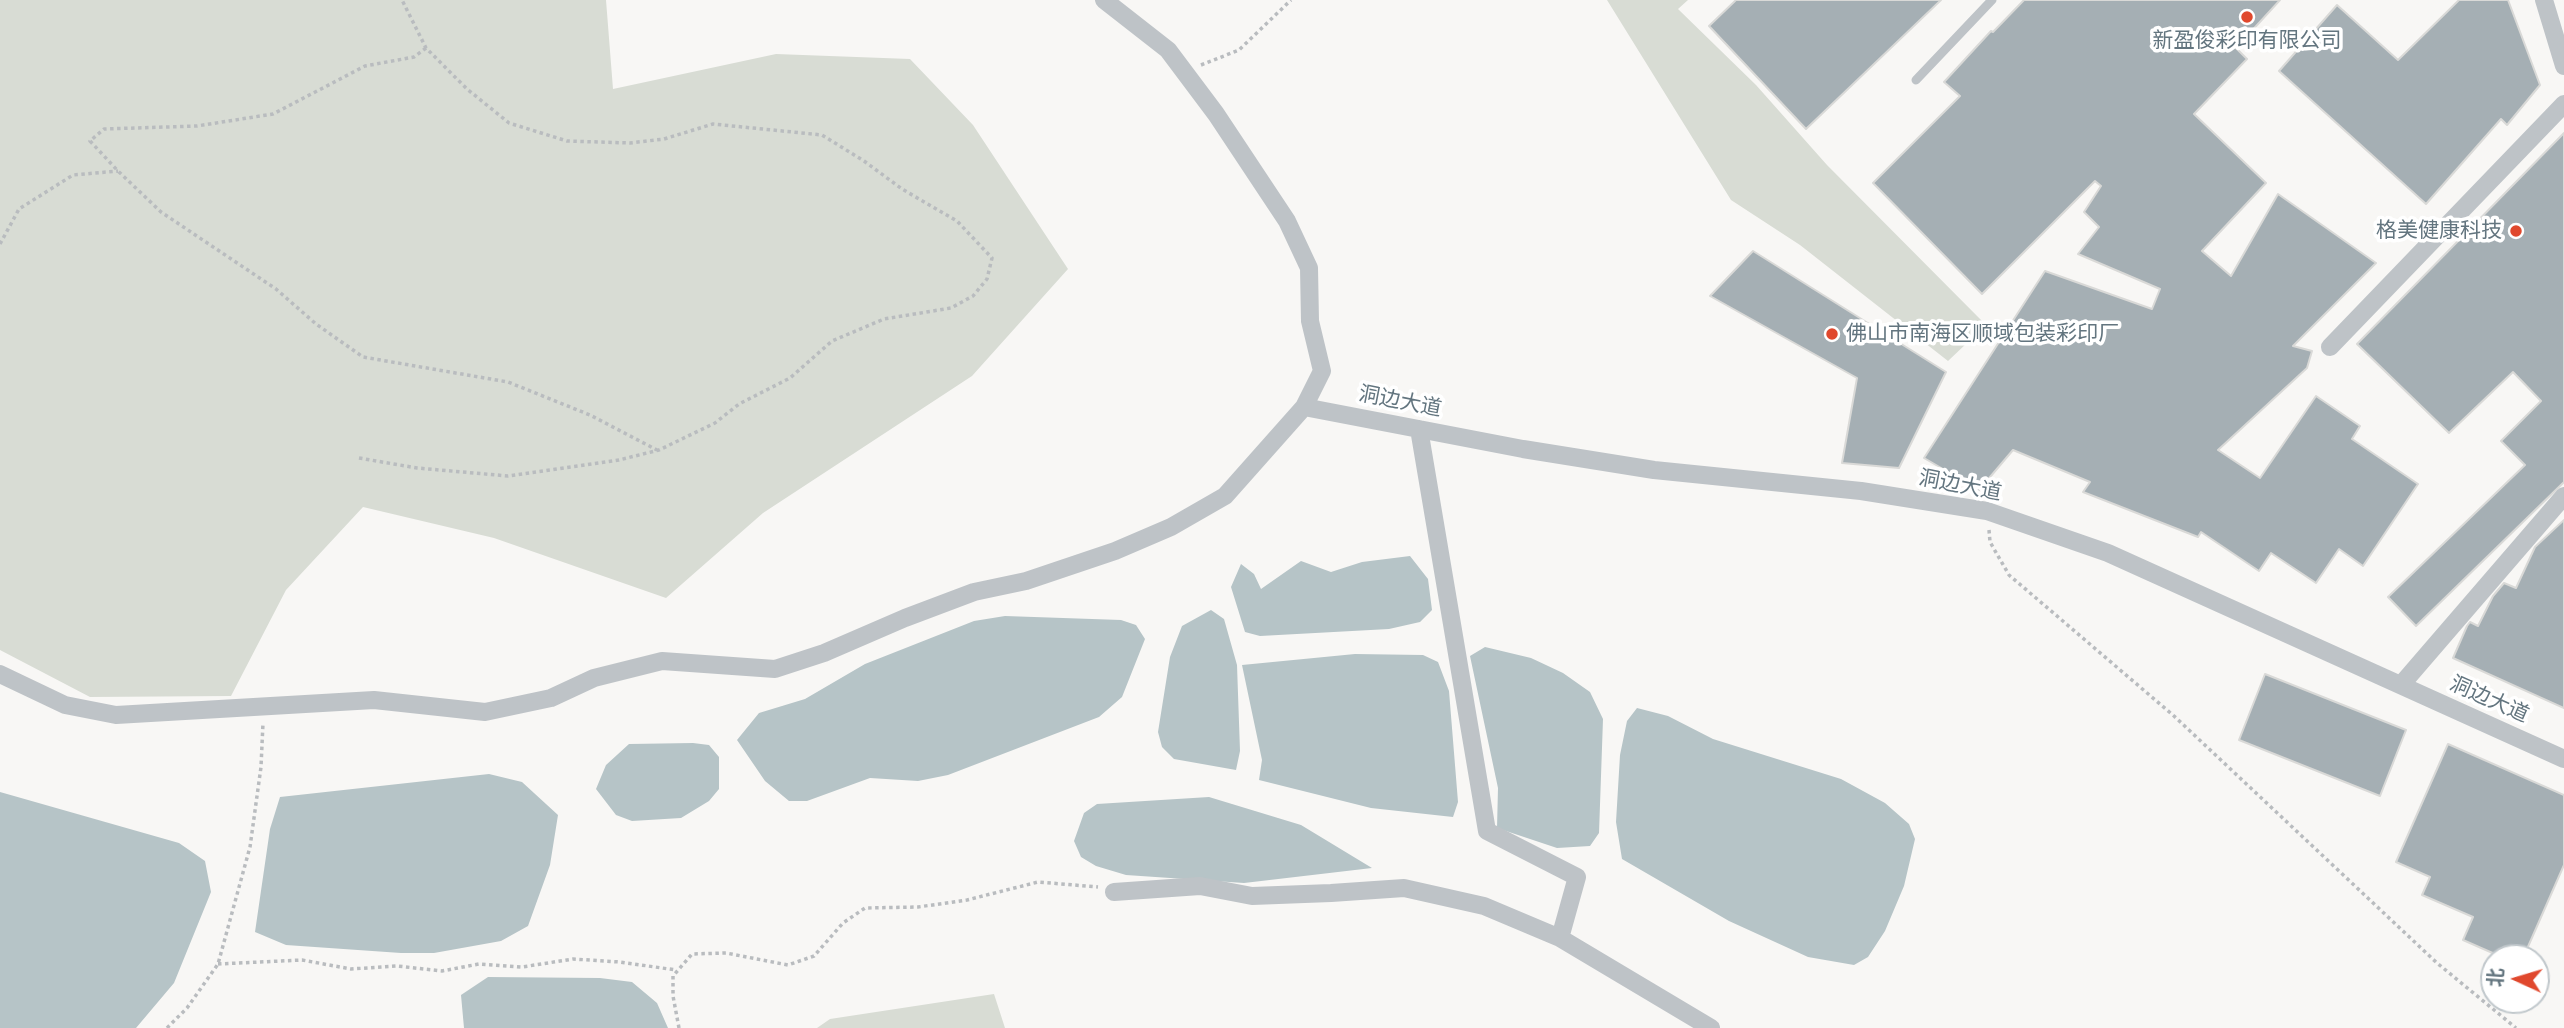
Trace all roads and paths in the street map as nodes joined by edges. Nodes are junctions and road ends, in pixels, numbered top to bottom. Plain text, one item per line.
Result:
1 (402, 0) edge
2 (1104, 0) edge
3 (1292, 0) edge
4 (1992, 0) edge
5 (2544, 0) edge
6 (426, 48) junction
7 (2564, 66) edge
8 (1187, 76) junction
9 (1916, 80) dead end
10 (2564, 104) edge
11 (118, 171) junction
12 (0, 244) edge
13 (2330, 347) dead end
14 (1304, 407) junction
15 (1419, 429) junction
16 (659, 450) junction
17 (359, 458) dead end
18 (2564, 496) edge
19 (1987, 511) junction
20 (0, 674) edge
21 (2401, 685) junction
22 (264, 707) junction
23 (2564, 759) edge
24 (1114, 892) joint
25 (1560, 937) junction
26 (218, 964) junction
27 (676, 970) junction
28 (167, 1028) edge
29 (679, 1028) edge
30 (1711, 1028) edge
31 (2516, 1028) edge

1 - 6 path
2 - 8 street
3 - 8 path
4 - 9 lane
5 - 7 street
6 - 11 path
6 - 16 path
8 - 14 street
10 - 13 street
11 - 12 path
11 - 16 path
14 - 15 street, 洞边大道
14 - 22 street
15 - 19 street, 洞边大道
15 - 25 street
16 - 17 path
18 - 21 street
19 - 21 street, 洞边大道
19 - 31 path
20 - 22 street
21 - 23 street, 洞边大道
22 - 26 path
24 - 25 street
24 - 27 path
25 - 30 street
26 - 27 path
26 - 28 path
27 - 29 path

